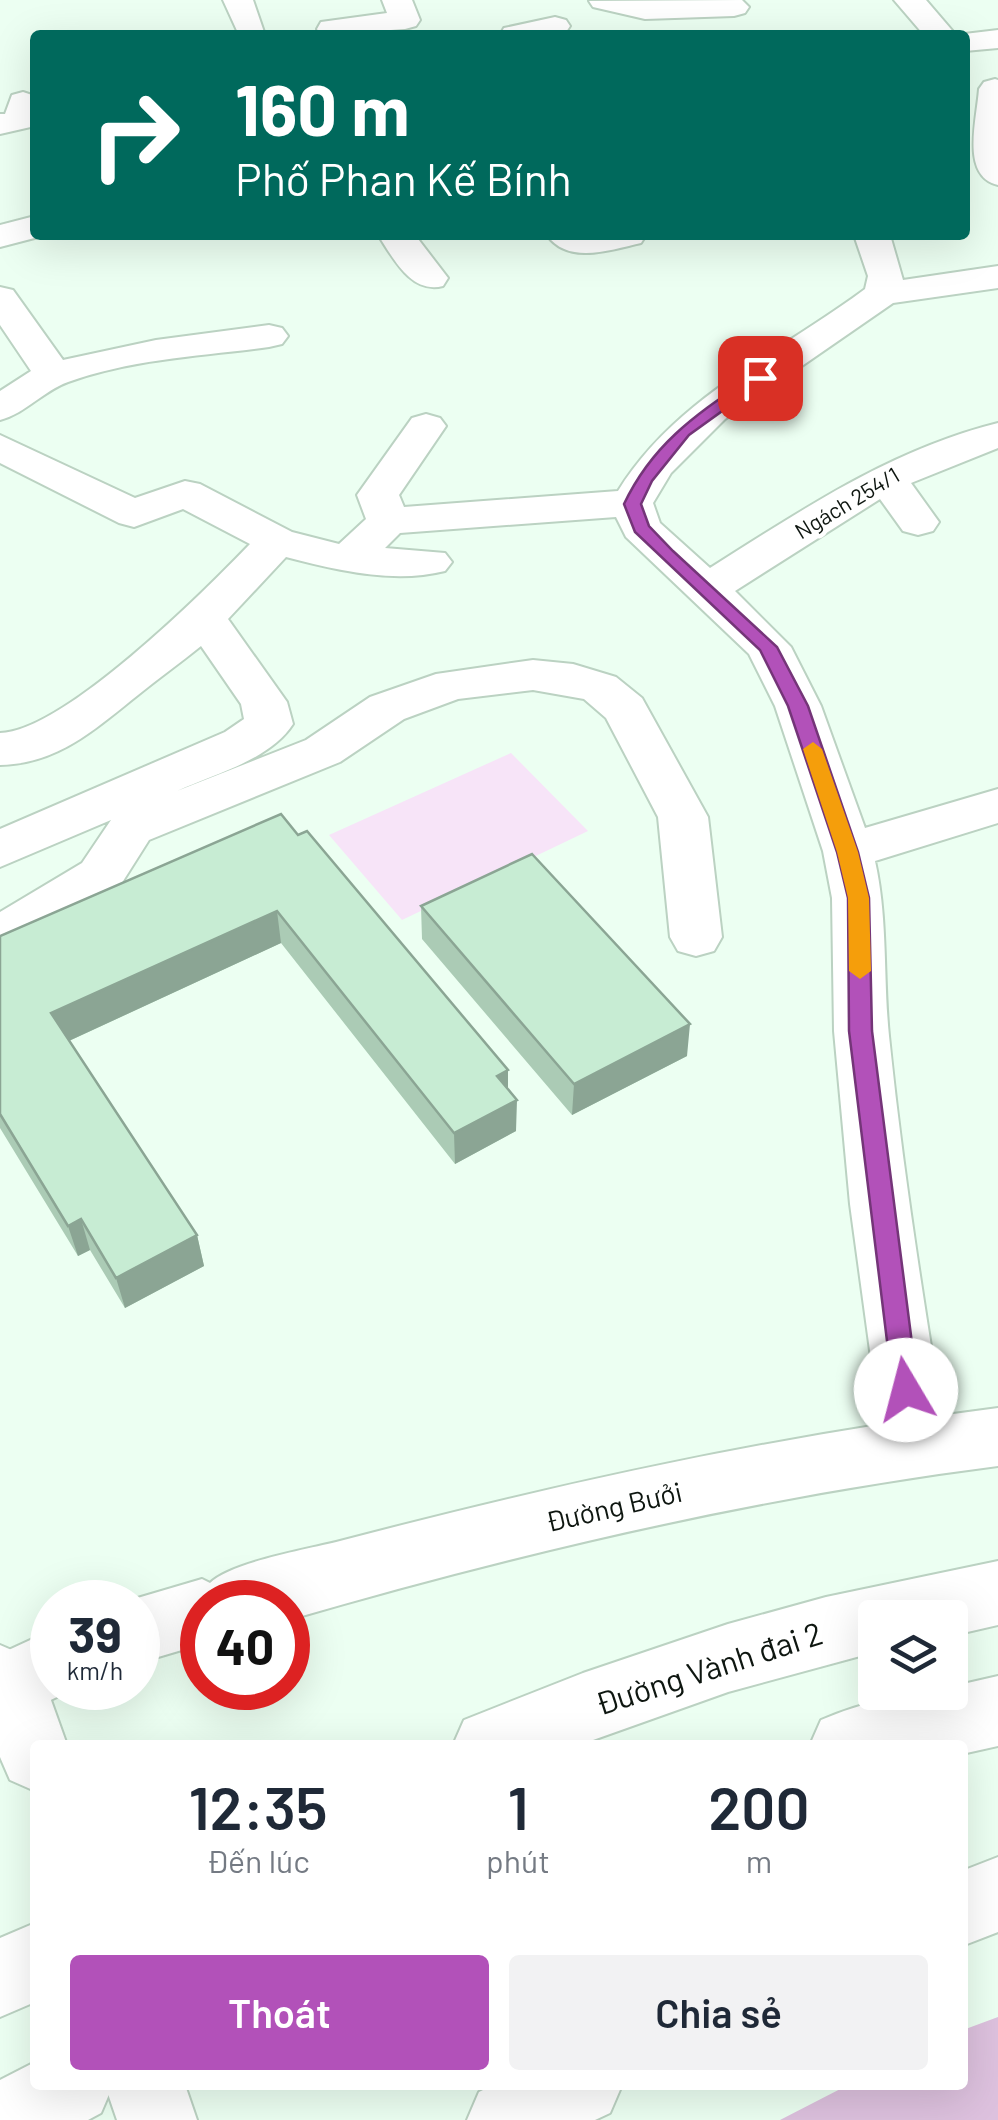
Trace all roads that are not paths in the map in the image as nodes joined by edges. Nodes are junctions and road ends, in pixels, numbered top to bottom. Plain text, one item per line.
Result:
1 (238, 0) edge
2 (397, 0) edge
3 (909, 0) edge
4 (604, 1) edge
5 (733, 4) edge
6 (555, 26) dead end
7 (251, 30) edge
8 (332, 30) edge
9 (537, 30) edge
10 (749, 30) edge
11 (936, 30) edge
12 (998, 39) edge
13 (970, 42) edge
14 (986, 88) edge
15 (998, 175) edge
16 (30, 229) edge
17 (0, 236) edge
18 (400, 240) edge
19 (874, 240) edge
20 (998, 277) edge
21 (430, 278) dead end
22 (882, 294) junction
23 (0, 298) edge
24 (269, 336) dead end
25 (53, 374) junction
26 (0, 408) edge
27 (426, 426) dead end
28 (998, 436) edge
29 (0, 446) edge
30 (886, 477) junction
31 (632, 504) junction
32 (388, 521) junction
33 (918, 522) dead end
34 (277, 541) junction
35 (348, 560) junction
36 (430, 562) dead end
37 (705, 591) junction
38 (204, 618) junction
39 (0, 749) edge
40 (998, 806) edge
41 (0, 849) edge
42 (848, 852) junction
43 (0, 935) edge
44 (696, 937) dead end
45 (998, 1436) edge
46 (915, 1446) junction
47 (310, 1581) edge
48 (998, 1593) edge
49 (966, 1600) edge
50 (858, 1623) edge
51 (16, 1679) edge
52 (998, 1712) edge
53 (31, 1740) edge
54 (503, 1740) edge
55 (869, 1740) edge
56 (998, 1894) edge
57 (968, 1906) edge
58 (30, 1964) edge
59 (0, 1979) edge
60 (63, 2090) edge
61 (147, 2090) edge
62 (571, 2090) edge
63 (6, 2120) edge
64 (156, 2120) edge
65 (507, 2120) edge

1 - 7 main road
2 - 8 main road
3 - 11 main road
4 - 5 main road
5 - 10 main road
6 - 9 main road
12 - 13 main road
14 - 15 main road
16 - 17 main road
18 - 21 main road
19 - 22 main road
20 - 22 main road
22 - 31 main road
23 - 25 main road
24 - 25 main road
25 - 26 main road
27 - 32 main road
28 - 30 main road, Ngách 254/1
29 - 34 main road
30 - 33 main road
30 - 37 main road, Ngách 254/1
31 - 32 main road
31 - 37 main road
32 - 35 main road
34 - 35 main road
34 - 38 main road
35 - 36 main road
37 - 42 main road
38 - 39 main road
38 - 41 main road
40 - 42 main road
42 - 46 main road
43 - 44 main road
45 - 46 main road, Đường Bưởi
46 - 47 main road, Đường Bưởi
48 - 49 main road
50 - 54 main road, Đường Vành đai 2
51 - 53 main road
52 - 55 main road
56 - 57 main road
58 - 59 main road
60 - 63 main road
61 - 64 main road
62 - 65 main road

